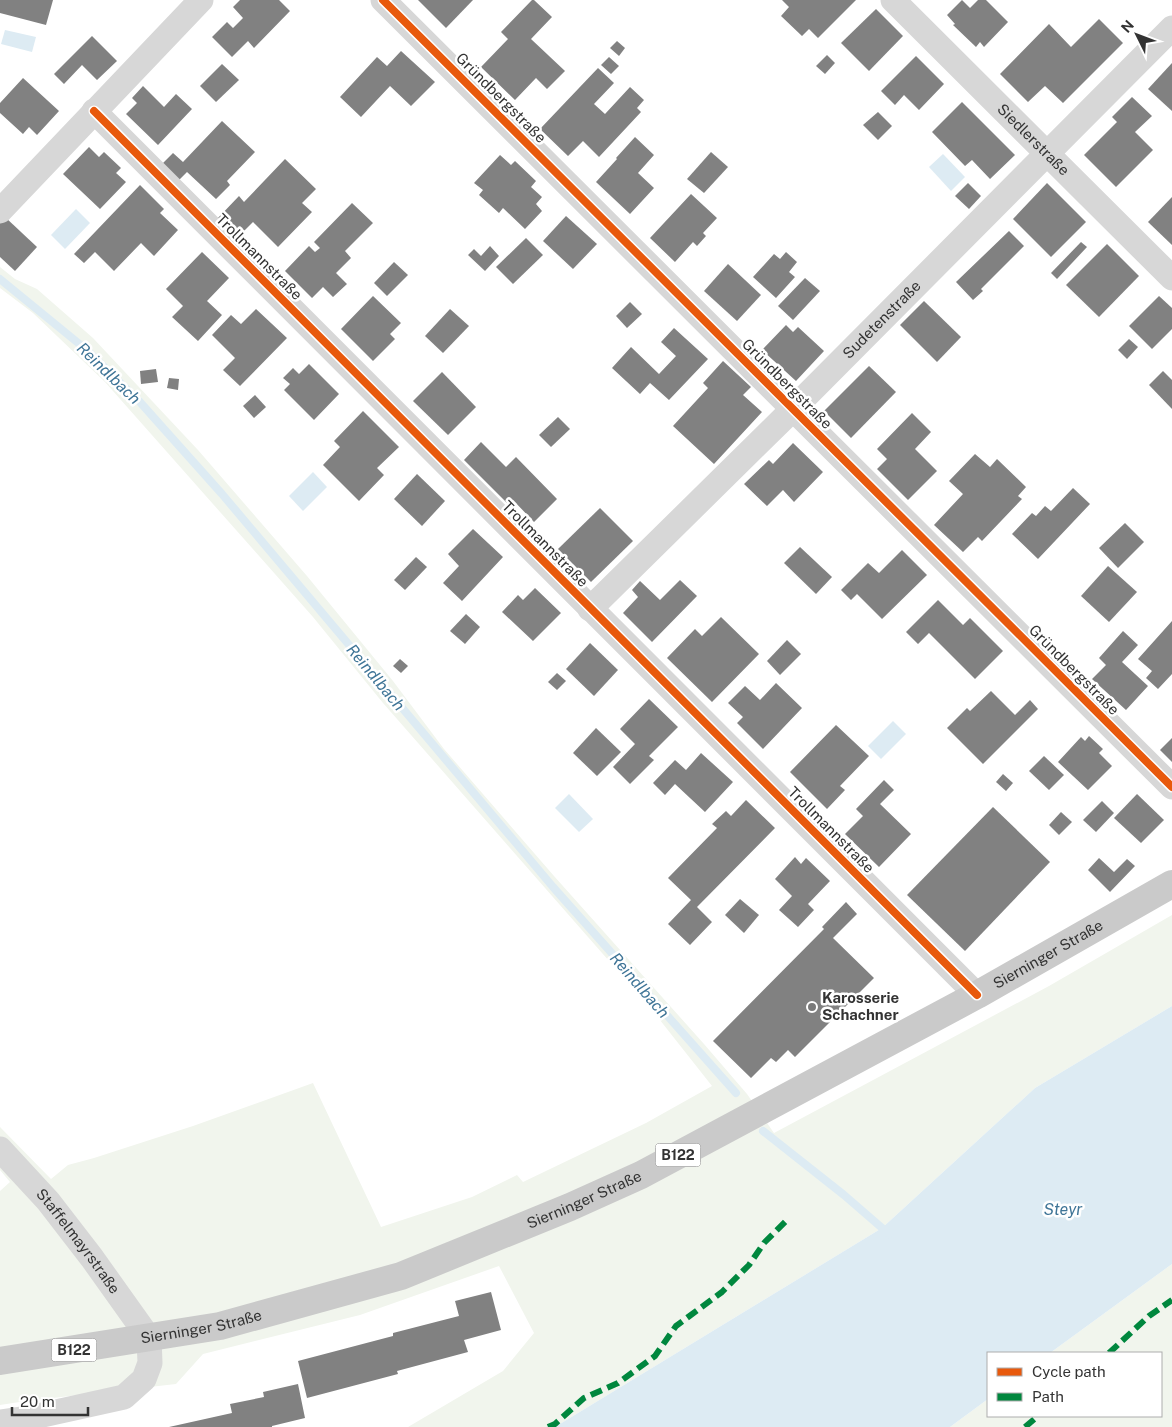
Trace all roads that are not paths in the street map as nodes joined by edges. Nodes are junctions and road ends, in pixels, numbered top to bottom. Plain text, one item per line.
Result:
1 (201, 0) edge
2 (383, 0) edge
3 (893, 0) edge
4 (1172, 28) edge
5 (94, 111) junction
6 (1048, 154) junction
7 (0, 210) edge
8 (1172, 278) edge
9 (793, 409) junction
10 (590, 609) junction
11 (1172, 787) edge
12 (1172, 884) edge
13 (977, 995) junction
14 (0, 1149) edge
15 (149, 1338) junction
16 (0, 1361) edge
17 (0, 1422) edge

1 - 5 street
2 - 9 street, Gründbergstraße
3 - 6 street, Siedlerstraße
4 - 6 street, Sudetenstraße
5 - 7 street
5 - 10 street, Trollmannstraße
6 - 8 street, Siedlerstraße
6 - 9 street, Sudetenstraße
9 - 10 street, Sudetenstraße
9 - 11 street, Gründbergstraße
10 - 13 street, Trollmannstraße
12 - 13 main road, Sierninger Straße / B122
13 - 15 main road, Sierninger Straße / B122
14 - 15 street, Staffelmayrstraße
15 - 16 main road, Sierninger Straße / B122
15 - 17 street

